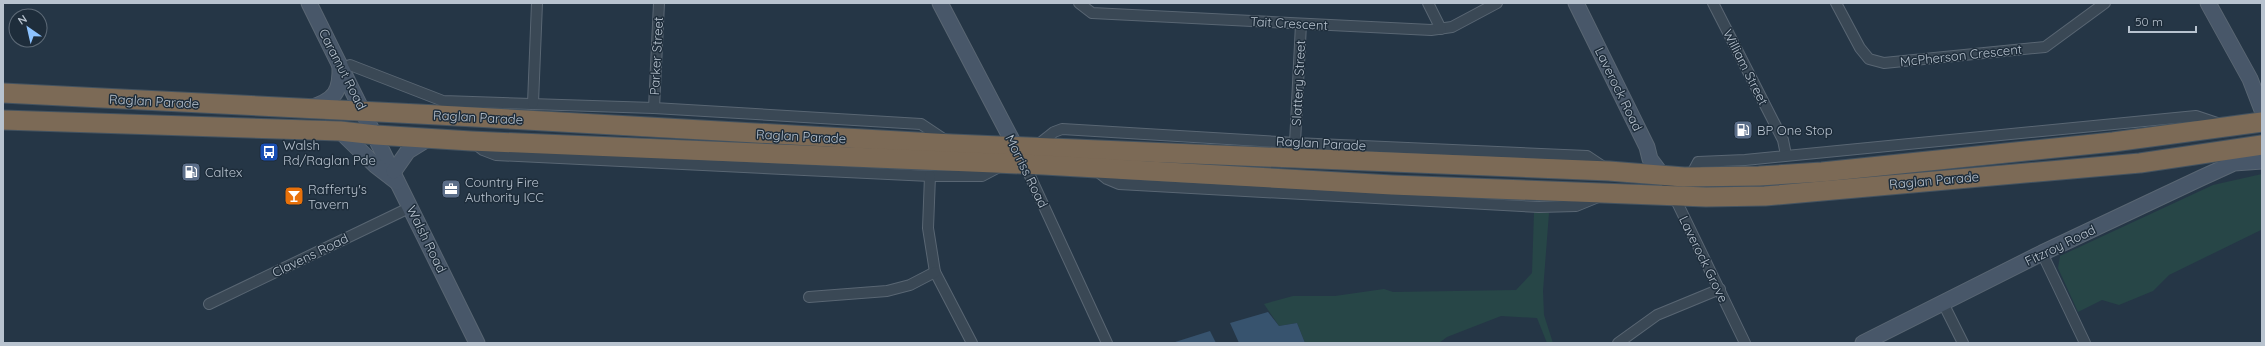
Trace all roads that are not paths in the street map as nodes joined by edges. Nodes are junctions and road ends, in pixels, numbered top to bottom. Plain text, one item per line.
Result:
1 (309, 3) edge
2 (537, 3) edge
3 (659, 3) edge
4 (940, 3) edge
5 (1079, 3) edge
6 (1428, 3) edge
7 (1497, 3) edge
8 (1576, 3) edge
9 (1714, 3) edge
10 (1836, 3) edge
11 (2105, 3) edge
12 (2208, 3) edge
13 (1301, 24) junction
14 (1441, 29) junction
15 (345, 64) junction
16 (3, 93) edge
17 (533, 103) junction
18 (438, 107) junction
19 (309, 108) junction
20 (654, 108) junction
21 (2262, 110) edge
22 (364, 111) junction
23 (3, 120) edge
24 (2262, 122) edge
25 (2230, 128) junction
26 (340, 131) junction
27 (376, 135) junction
28 (434, 138) junction
29 (471, 141) junction
30 (1296, 142) junction
31 (952, 144) junction
32 (2262, 145) edge
33 (1015, 146) junction
34 (1033, 148) junction
35 (1786, 155) junction
36 (2262, 161) edge
37 (1005, 164) junction
38 (1025, 164) junction
39 (1609, 171) junction
40 (1662, 175) junction
41 (930, 176) junction
42 (1690, 177) junction
43 (397, 178) junction
44 (1674, 196) junction
45 (411, 207) junction
46 (2042, 253) junction
47 (935, 272) junction
48 (1720, 289) junction
49 (809, 297) dead end
50 (1943, 303) junction
51 (209, 304) dead end
52 (478, 343) edge
53 (972, 343) edge
54 (1107, 343) edge
55 (1618, 343) edge
56 (1745, 343) edge
57 (1863, 343) edge
58 (1963, 343) edge
59 (2085, 343) edge

1 - 15 street, Caramut Road
2 - 17 street
3 - 20 street, Parker Street
4 - 33 street, Morriss Road
5 - 13 street, Tait Crescent
6 - 14 street
7 - 14 street, Tait Crescent
8 - 40 street, Laverock Road
9 - 35 street, William Street
10 - 11 street, McPherson Crescent
12 - 21 street
13 - 14 street, Tait Crescent
13 - 30 street, Slattery Street
15 - 18 street, Raglan Parade
15 - 19 street
15 - 22 street, Caramut Road
16 - 19 highway, Raglan Parade
17 - 18 street, Raglan Parade
17 - 20 street, Raglan Parade
18 - 22 highway, Raglan Parade
18 - 28 highway
18 - 31 highway, Raglan Parade
19 - 22 highway, Raglan Parade
20 - 31 street, Raglan Parade
22 - 27 street, Caramut Road
23 - 26 highway, Raglan Parade
24 - 25 highway, Raglan Parade
25 - 35 street
25 - 42 highway, Raglan Parade
26 - 27 highway, Raglan Parade
26 - 43 street
27 - 28 highway, Raglan Parade
27 - 43 street, Walsh Road
28 - 29 highway, Raglan Parade
28 - 43 street
29 - 37 highway, Raglan Parade
29 - 41 street, Raglan Parade
30 - 34 street, Raglan Parade
30 - 39 street, Raglan Parade
31 - 33 highway, Raglan Parade
32 - 44 highway, Raglan Parade
33 - 34 highway, Raglan Parade
33 - 38 street, Morriss Road
34 - 39 highway, Raglan Parade
35 - 42 street
36 - 46 street, Fitzroy Road
37 - 38 highway, Raglan Parade
37 - 41 street, Raglan Parade
38 - 44 highway, Raglan Parade
38 - 54 street, Morriss Road
39 - 40 highway, Raglan Parade
40 - 42 highway, Raglan Parade
40 - 44 street, Laverock Grove
41 - 47 street
43 - 45 street, Walsh Road
44 - 48 street, Laverock Grove
45 - 51 street, Clavens Road
45 - 52 street, Walsh Road
46 - 50 street, Fitzroy Road
46 - 59 street
47 - 49 street
47 - 53 street
48 - 55 street
48 - 56 street, Laverock Grove
50 - 57 street, Fitzroy Road
50 - 58 street

